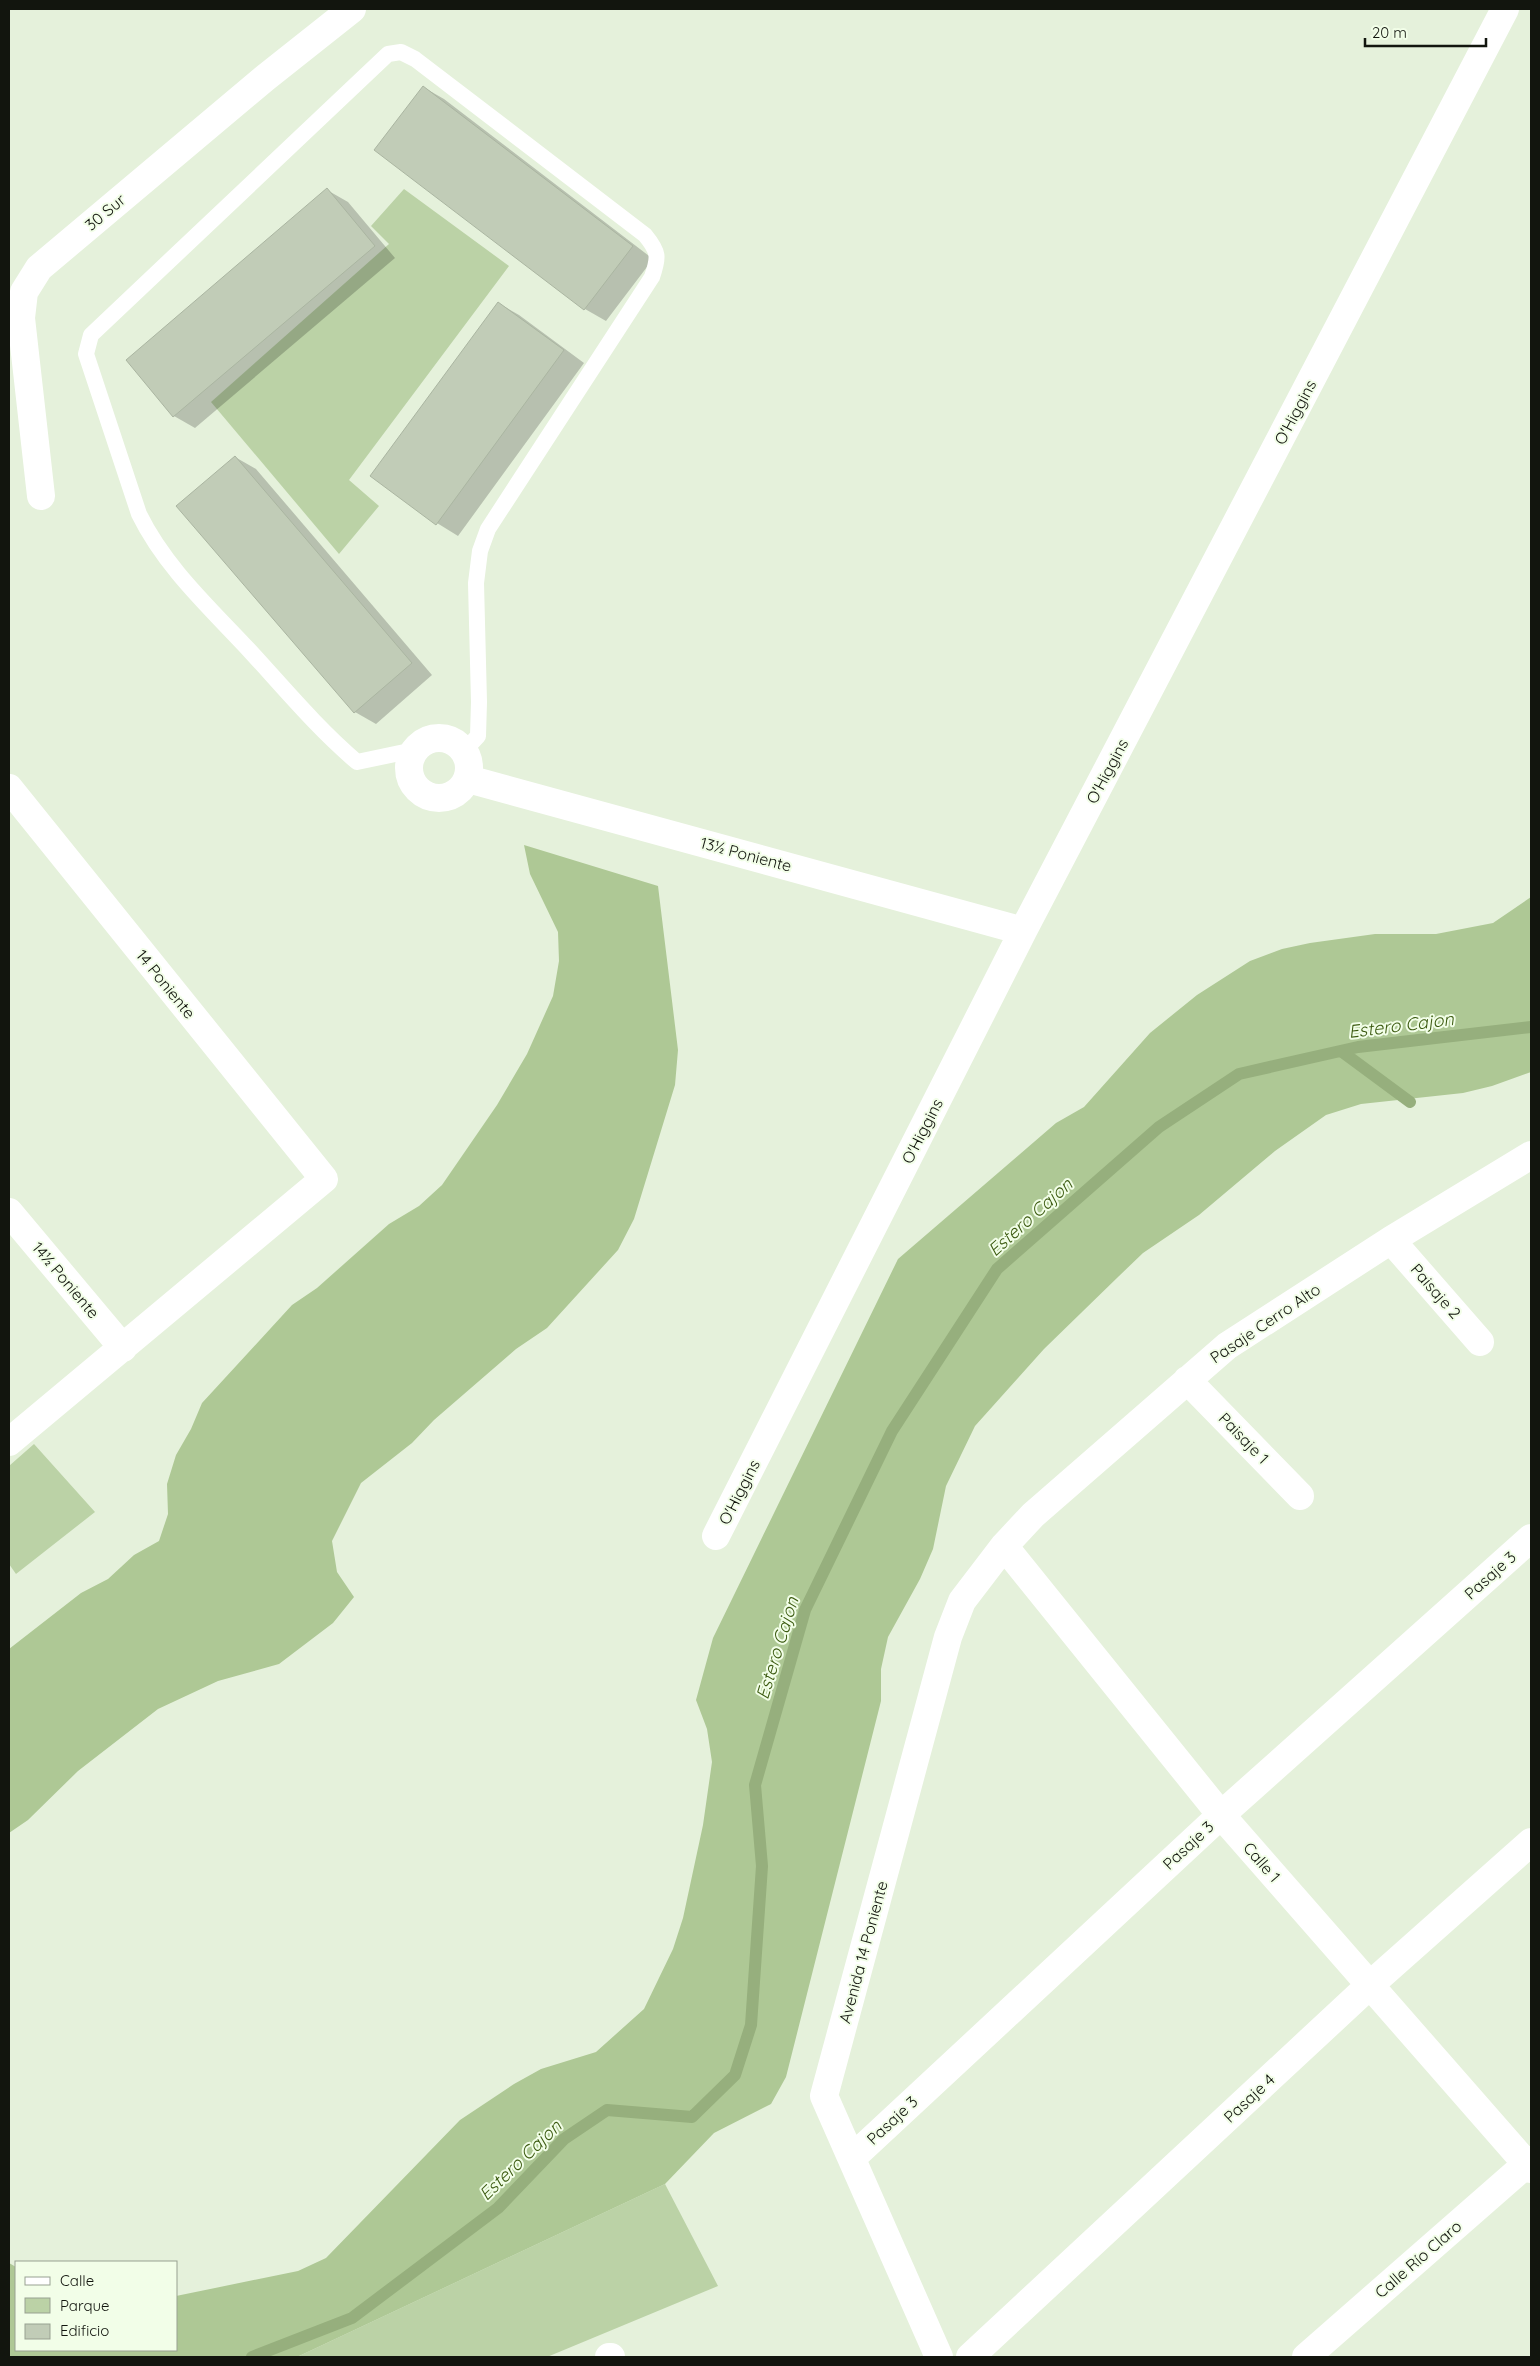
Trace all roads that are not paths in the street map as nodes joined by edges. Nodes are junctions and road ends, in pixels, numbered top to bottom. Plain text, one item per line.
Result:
1 (352, 9) edge
2 (1505, 9) edge
3 (41, 496) dead end
4 (414, 750) junction
5 (464, 751) junction
6 (468, 779) junction
7 (9, 788) edge
8 (1023, 931) junction
9 (1531, 1155) edge
10 (9, 1212) edge
11 (1391, 1240) junction
12 (1480, 1342) dead end
13 (123, 1348) junction
14 (1187, 1380) junction
15 (9, 1442) edge
16 (1300, 1496) dead end
17 (716, 1536) dead end
18 (1531, 1538) edge
19 (1004, 1546) junction
20 (1221, 1814) junction
21 (1531, 1842) edge
22 (1370, 1985) junction
23 (852, 2158) junction
24 (1530, 2164) edge
25 (940, 2357) edge
26 (970, 2357) edge
27 (1306, 2357) edge

1 - 3 street, 30 Sur
2 - 8 street, O'Higgins
4 - 5 street
4 - 5 lane
4 - 6 street
5 - 6 street
6 - 8 street, 13½ Poniente
7 - 13 street, 14 Poniente
8 - 17 street, O'Higgins
9 - 11 street, Pasaje Cerro Alto
10 - 13 street, 14½ Poniente
11 - 12 street, Paisaje 2
11 - 14 street, Pasaje Cerro Alto
13 - 15 street
14 - 16 street, Paisaje 1
14 - 19 street, Pasaje Cerro Alto
18 - 20 street, Pasaje 3
19 - 20 street, Calle 1
19 - 23 street, Avenida 14 Poniente
20 - 22 street, Calle 1
20 - 23 street, Pasaje 3
21 - 22 street, Pasaje 4
22 - 24 street, Calle 1
22 - 26 street, Pasaje 4
23 - 25 street, Avenida 14 Poniente
24 - 27 street, Calle Río Claro

